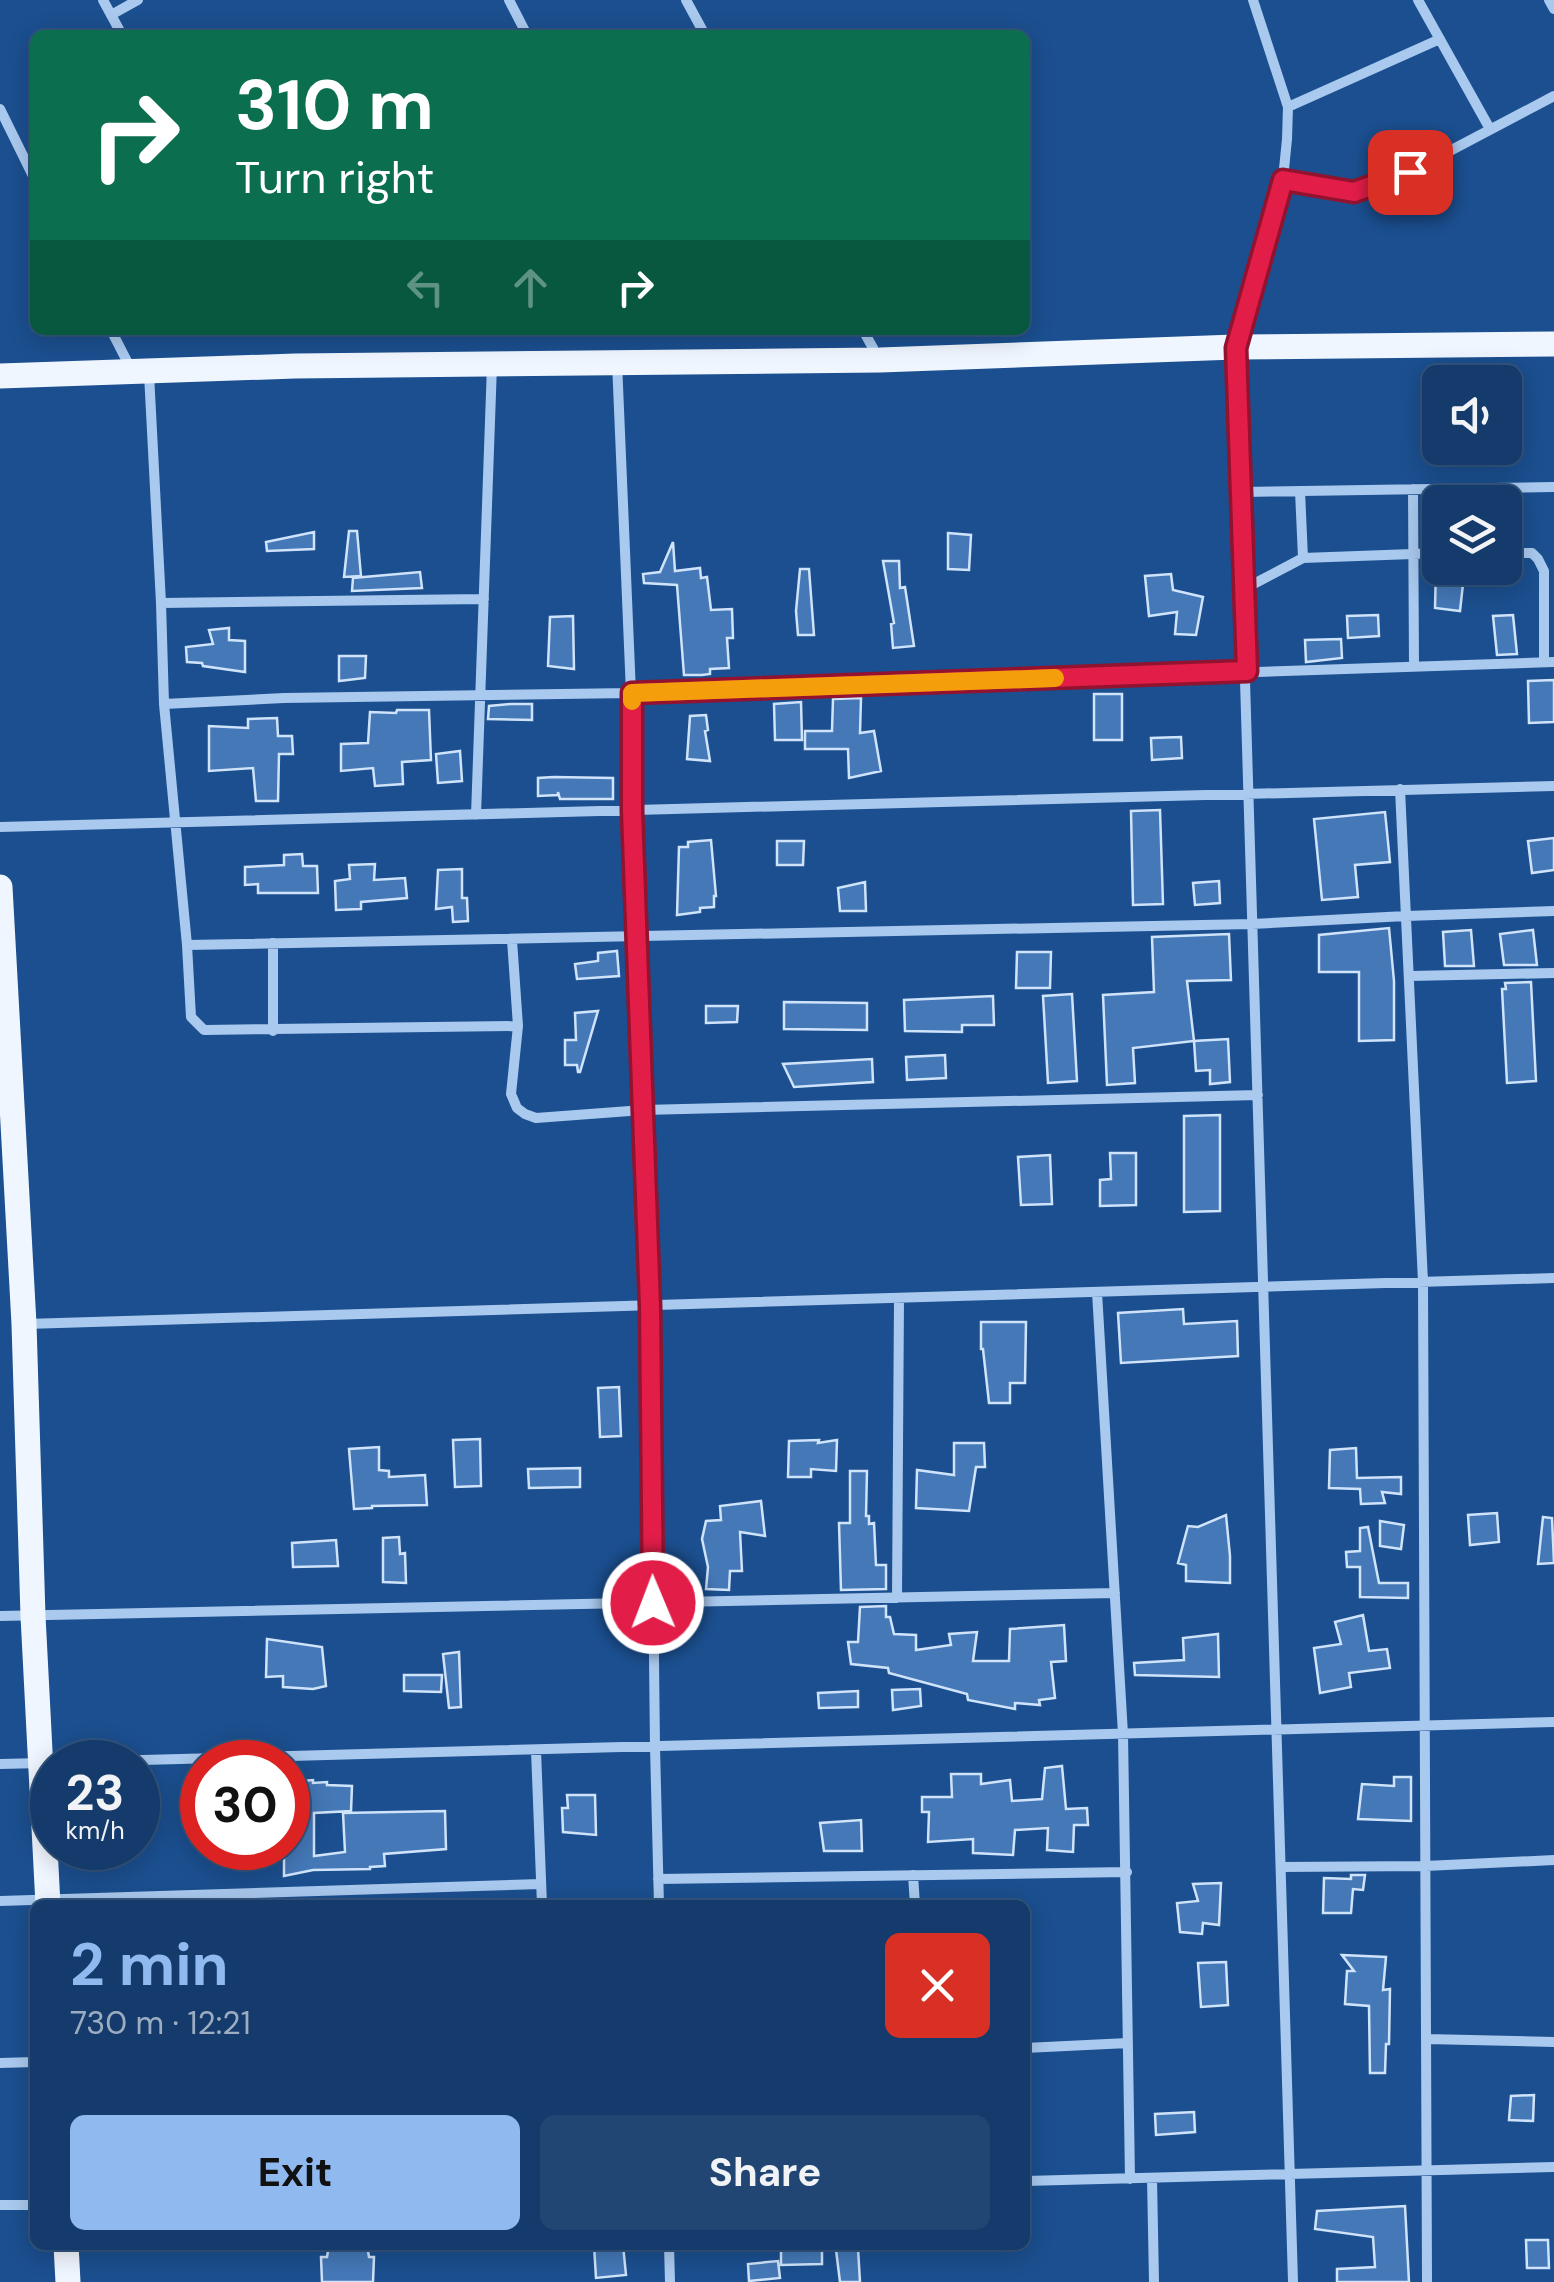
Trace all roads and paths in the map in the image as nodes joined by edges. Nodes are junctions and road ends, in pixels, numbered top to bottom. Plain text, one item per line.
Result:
1 (103, 0) edge
2 (138, 0) edge
3 (509, 0) edge
4 (686, 0) edge
5 (1253, 0) edge
6 (1418, 0) edge
7 (1549, 0) edge
8 (1554, 9) edge
9 (111, 15) junction
10 (119, 30) edge
11 (524, 30) edge
12 (702, 30) edge
13 (1440, 39) junction
14 (1554, 96) edge
15 (1288, 107) junction
16 (0, 109) edge
17 (1490, 130) junction
18 (30, 170) edge
19 (1283, 180) junction
20 (115, 335) edge
21 (866, 335) edge
22 (1554, 344) edge
23 (1236, 348) junction
24 (880, 360) junction
25 (617, 362) junction
26 (492, 364) junction
27 (141, 370) junction
28 (0, 376) edge
29 (1522, 487) edge
30 (1554, 487) edge
31 (1413, 490) junction
32 (1422, 490) edge
33 (1300, 491) junction
34 (1240, 492) junction
35 (1414, 553) junction
36 (1422, 553) edge
37 (1522, 553) edge
38 (1303, 558) junction
39 (1244, 589) junction
40 (484, 598) junction
41 (162, 603) junction
42 (1549, 662) edge
43 (1414, 666) junction
44 (1247, 671) junction
45 (632, 693) junction
46 (480, 696) junction
47 (164, 704) junction
48 (1554, 786) edge
49 (1400, 789) junction
50 (1248, 792) junction
51 (632, 811) junction
52 (476, 815) junction
53 (174, 824) junction
54 (0, 827) edge
55 (0, 887) edge
56 (1554, 911) edge
57 (1406, 916) junction
58 (1252, 924) junction
59 (637, 935) junction
60 (512, 940) junction
61 (273, 942) junction
62 (187, 945) junction
63 (1554, 974) edge
64 (1410, 976) junction
65 (518, 1026) junction
66 (273, 1031) junction
67 (1258, 1095) junction
68 (643, 1110) junction
69 (1554, 1278) edge
70 (1423, 1282) junction
71 (1265, 1287) junction
72 (1097, 1292) junction
73 (899, 1298) junction
74 (650, 1306) junction
75 (24, 1324) junction
76 (1115, 1593) junction
77 (897, 1598) junction
78 (653, 1603) junction
79 (0, 1616) edge
80 (33, 1616) junction
81 (1554, 1722) edge
82 (1425, 1726) junction
83 (1278, 1730) junction
84 (1124, 1734) junction
85 (50, 1740) edge
86 (655, 1746) junction
87 (536, 1750) junction
88 (160, 1760) edge
89 (30, 1763) edge
90 (0, 1764) edge
91 (1554, 1860) edge
92 (1425, 1866) junction
93 (1281, 1867) junction
94 (49, 1870) edge
95 (1127, 1872) junction
96 (914, 1875) junction
97 (658, 1878) junction
98 (541, 1884) junction
99 (48, 1900) edge
100 (126, 1900) edge
101 (542, 1900) edge
102 (659, 1900) edge
103 (914, 1900) edge
104 (0, 1901) edge
105 (30, 1902) edge
106 (1426, 2039) junction
107 (1128, 2042) junction
108 (1554, 2042) edge
109 (1030, 2048) edge
110 (30, 2062) edge
111 (0, 2063) edge
112 (1554, 2166) edge
113 (1426, 2170) junction
114 (1290, 2173) junction
115 (1152, 2178) junction
116 (1130, 2179) junction
117 (1030, 2182) edge
118 (0, 2205) edge
119 (30, 2205) edge
120 (66, 2250) edge
121 (669, 2250) edge
122 (68, 2282) edge
123 (670, 2282) edge
124 (1154, 2282) edge
125 (1293, 2282) edge
126 (1427, 2282) edge

1 - 9 street
2 - 9 street
3 - 11 street
4 - 12 street
5 - 15 street
6 - 13 street
7 - 8 street
9 - 10 street
13 - 15 street
13 - 17 street
14 - 17 street
15 - 19 street
16 - 18 street
17 - 19 street
19 - 23 street
20 - 27 street
21 - 24 street
22 - 23 main road
23 - 24 main road
23 - 34 street
24 - 25 main road
25 - 26 main road
25 - 45 street
26 - 27 main road
26 - 40 street
27 - 28 main road
27 - 41 street
29 - 30 street
31 - 32 street
31 - 33 street
31 - 35 street
33 - 34 street
33 - 38 street
34 - 39 street
35 - 36 street
35 - 38 street
35 - 43 street
37 - 42 street
38 - 39 street
39 - 44 street
40 - 41 street
40 - 46 street
41 - 47 street
42 - 43 street
43 - 44 street
44 - 45 street
44 - 50 street
45 - 46 street
45 - 51 street
46 - 47 street
46 - 52 street
47 - 53 street
48 - 49 street
49 - 50 street
49 - 57 street
50 - 51 street
50 - 58 street
51 - 52 street
51 - 59 street
52 - 53 street
53 - 54 street
53 - 62 street
55 - 75 main road
56 - 57 street
57 - 58 street
57 - 64 street
58 - 59 street
58 - 67 street
59 - 60 street
59 - 68 street
60 - 61 street
60 - 65 street
61 - 62 street
61 - 66 street
62 - 66 street
63 - 64 street
64 - 70 street
65 - 66 street
65 - 68 street
67 - 68 street
67 - 71 street
68 - 74 street
69 - 70 street
70 - 71 street
70 - 82 street
71 - 72 street
71 - 83 street
72 - 73 street
72 - 76 street
73 - 74 street
73 - 77 street
74 - 75 street
74 - 78 street
75 - 80 main road
76 - 77 street
76 - 84 street
77 - 78 street
78 - 80 street
78 - 86 street
79 - 80 street
80 - 85 main road
81 - 82 street
82 - 83 street
82 - 92 street
83 - 84 street
83 - 93 street
84 - 86 street
84 - 95 street
86 - 87 street
86 - 97 street
87 - 88 street
87 - 98 street
89 - 90 street
91 - 92 street
92 - 93 street
92 - 106 street
93 - 114 street
94 - 99 main road
95 - 96 street
95 - 107 street
96 - 97 street
96 - 103 street
97 - 102 street
98 - 100 street
98 - 101 street
104 - 105 street
106 - 108 street
106 - 113 street
107 - 109 street
107 - 116 street
110 - 111 street
112 - 113 street
113 - 114 street
113 - 126 street
114 - 115 street
114 - 125 street
115 - 116 street
115 - 124 street
116 - 117 street
118 - 119 street
120 - 122 main road
121 - 123 street

